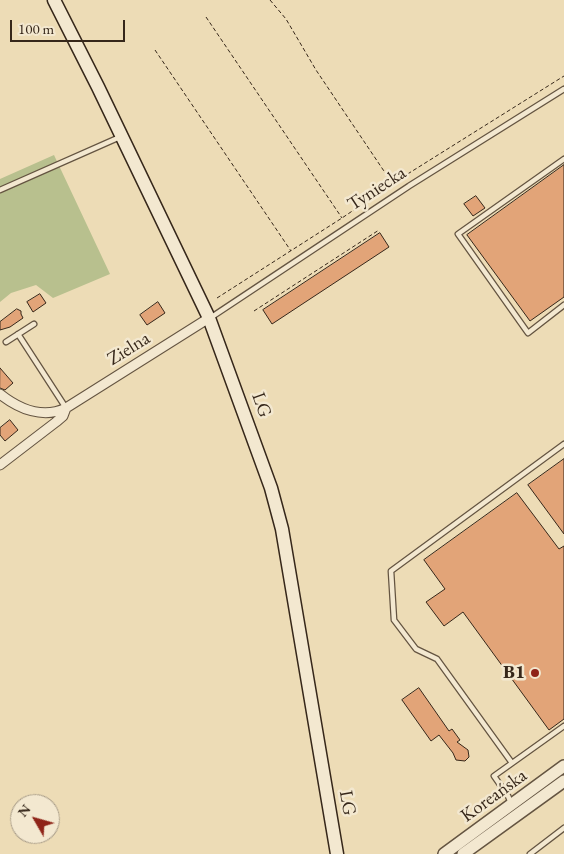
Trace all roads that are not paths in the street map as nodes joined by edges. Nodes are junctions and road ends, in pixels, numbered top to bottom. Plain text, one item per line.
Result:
1 (54, 0) edge
2 (564, 89) edge
3 (122, 136) junction
4 (564, 159) edge
5 (0, 190) edge
6 (564, 305) edge
7 (209, 318) junction
8 (34, 324) dead end
9 (18, 334) junction
10 (6, 342) dead end
11 (0, 394) edge
12 (66, 408) junction
13 (564, 444) edge
14 (0, 465) edge
15 (564, 726) edge
16 (512, 763) junction
17 (564, 766) edge
18 (564, 781) edge
19 (515, 809) junction
20 (564, 828) edge
21 (338, 854) edge
22 (444, 854) edge
23 (463, 854) edge
24 (530, 854) edge

1 - 3 main road, LG
2 - 7 lane, Tyniecka
3 - 5 lane
3 - 7 main road, LG
4 - 6 lane
7 - 12 street, Zielna
7 - 21 main road, LG
8 - 9 lane
9 - 10 lane
9 - 12 lane
11 - 12 street
12 - 14 street
13 - 16 lane
15 - 16 lane
16 - 19 lane
17 - 19 street, Koreańska
18 - 19 street, Koreańska
19 - 22 street, Koreańska
19 - 23 street, Koreańska
20 - 24 lane

